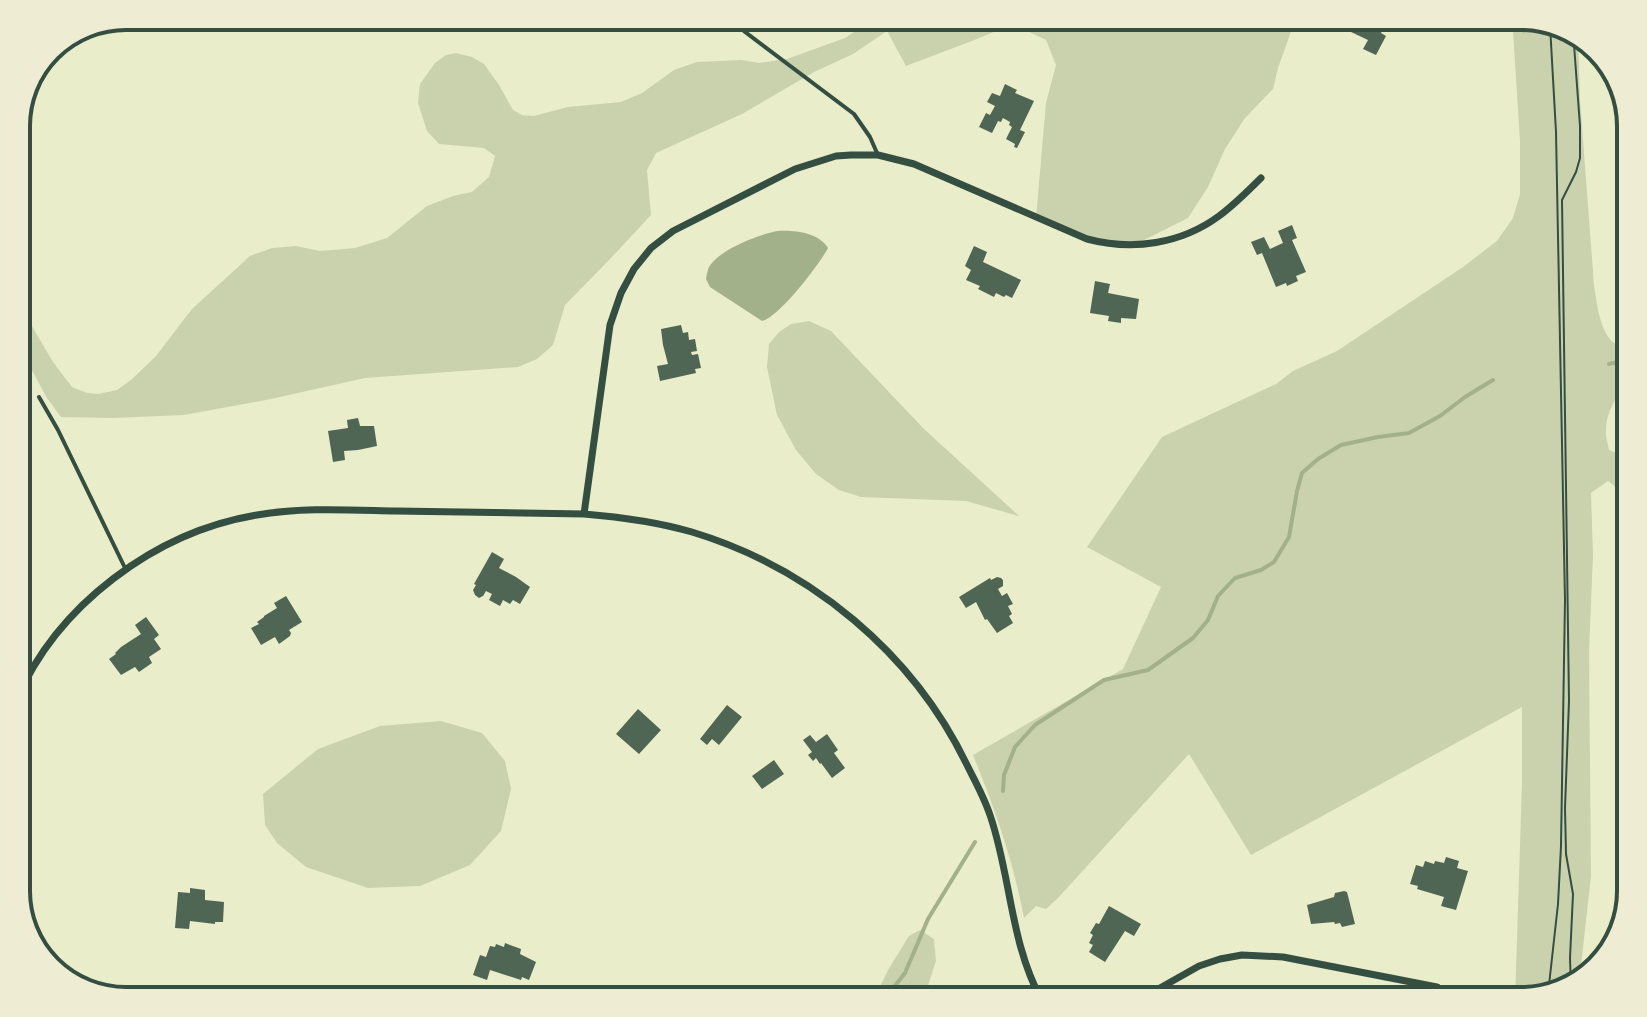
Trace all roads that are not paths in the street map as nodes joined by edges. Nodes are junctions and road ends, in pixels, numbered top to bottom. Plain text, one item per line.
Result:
1 (743, 30) edge
2 (878, 155) junction
3 (1261, 178) dead end
4 (39, 397) dead end
5 (584, 514) junction
6 (126, 570) junction
7 (30, 675) edge
8 (1036, 987) edge
9 (1162, 987) edge
10 (1437, 987) dead end

1 - 2 lane
2 - 3 street
2 - 5 street
4 - 6 lane
5 - 6 street
5 - 8 street
6 - 7 street
9 - 10 street

